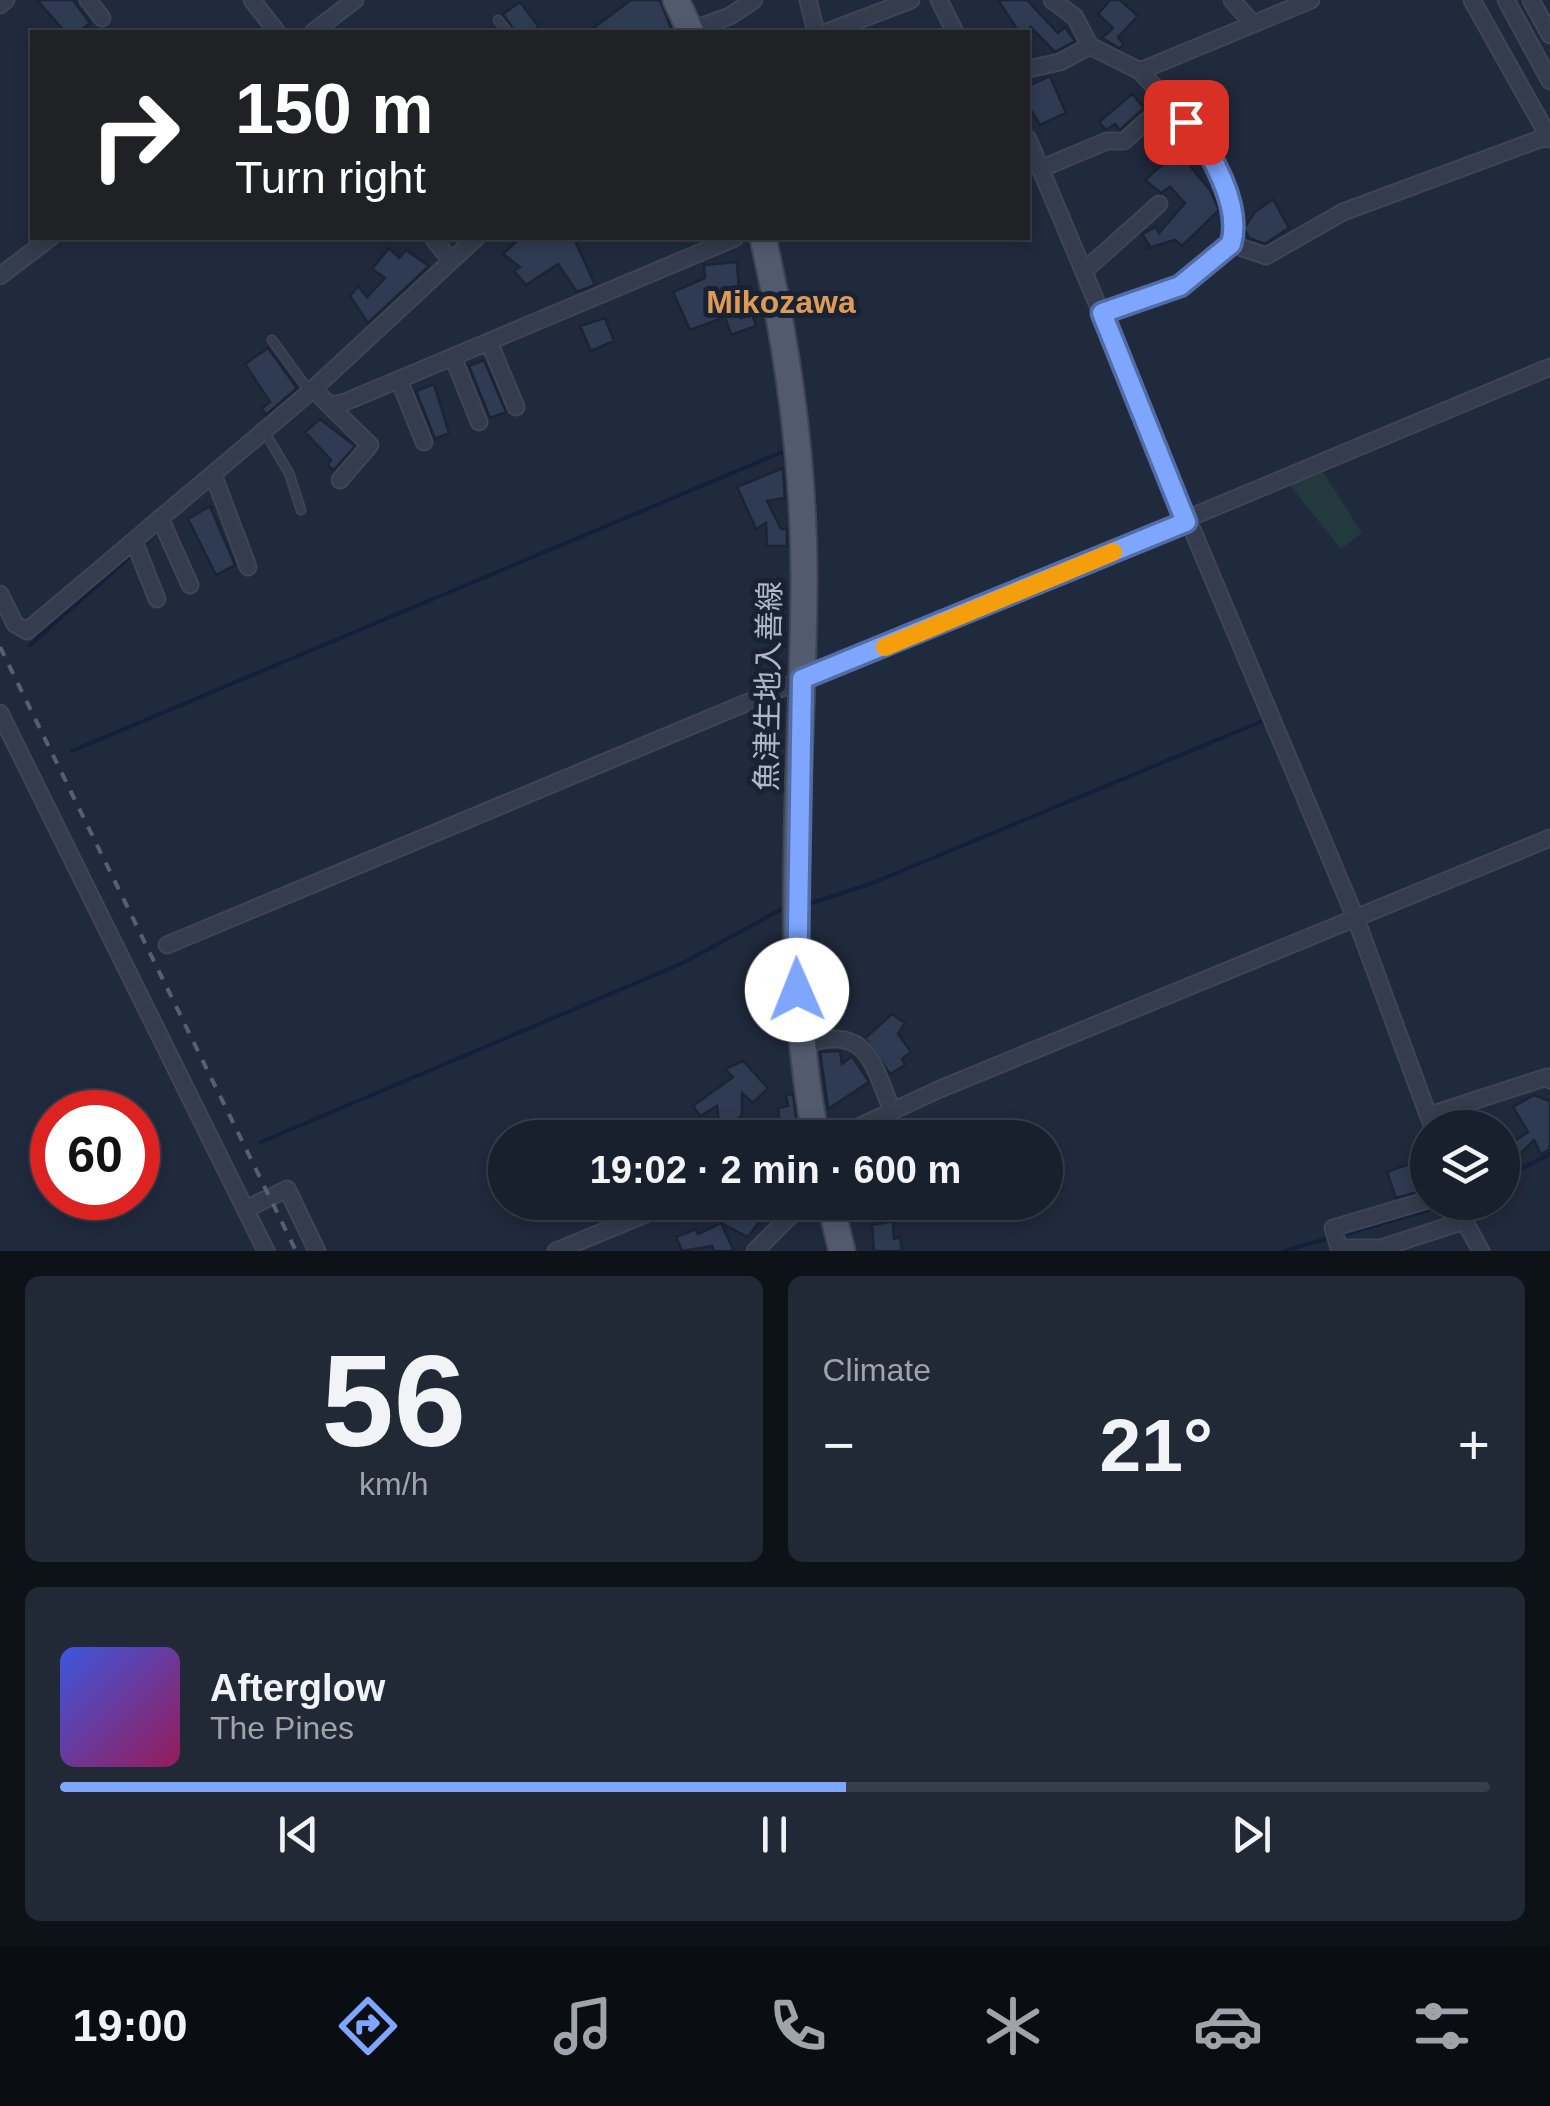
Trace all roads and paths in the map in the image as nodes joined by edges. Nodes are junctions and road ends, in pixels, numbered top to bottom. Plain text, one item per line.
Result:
1 (6, 0) edge
2 (88, 0) edge
3 (252, 0) edge
4 (355, 0) edge
5 (676, 0) edge
6 (754, 0) edge
7 (808, 0) edge
8 (912, 0) edge
9 (939, 0) edge
10 (1052, 0) edge
11 (1232, 0) edge
12 (1311, 0) edge
13 (1472, 0) edge
14 (1506, 0) edge
15 (1531, 0) edge
16 (0, 5) edge
17 (102, 18) dead end
18 (498, 20) dead end
19 (1253, 24) junction
20 (275, 30) edge
21 (316, 30) edge
22 (506, 30) edge
23 (689, 30) edge
24 (692, 30) edge
25 (816, 30) edge
26 (832, 30) edge
27 (953, 30) edge
28 (1550, 35) edge
29 (1090, 46) junction
30 (1030, 69) edge
31 (1140, 70) junction
32 (1550, 81) edge
33 (1168, 102) junction
34 (1549, 138) edge
35 (1030, 144) edge
36 (1040, 169) junction
37 (1158, 204) dead end
38 (47, 240) edge
39 (434, 240) edge
40 (474, 240) edge
41 (763, 240) edge
42 (702, 244) edge
43 (1231, 244) junction
44 (451, 262) junction
45 (1084, 270) junction
46 (0, 276) edge
47 (1102, 313) junction
48 (272, 340) dead end
49 (489, 342) junction
50 (453, 357) junction
51 (1550, 367) edge
52 (398, 380) junction
53 (312, 390) junction
54 (329, 405) junction
55 (516, 406) dead end
56 (479, 422) dead end
57 (264, 431) junction
58 (424, 442) dead end
59 (213, 474) junction
60 (340, 480) dead end
61 (301, 510) dead end
62 (160, 518) junction
63 (1186, 522) junction
64 (134, 540) junction
65 (248, 567) dead end
66 (190, 585) dead end
67 (0, 594) edge
68 (157, 598) dead end
69 (802, 679) junction
70 (1, 717) edge
71 (1550, 838) edge
72 (1356, 919) junction
73 (167, 945) dead end
74 (801, 1044) junction
75 (1550, 1080) edge
76 (1427, 1110) edge
77 (1460, 1110) edge
78 (892, 1111) junction
79 (813, 1120) edge
80 (873, 1120) edge
81 (1410, 1205) edge
82 (246, 1209) junction
83 (631, 1220) edge
84 (785, 1220) edge
85 (835, 1220) edge
86 (1464, 1220) joint
87 (1478, 1248) edge
88 (1333, 1249) edge
89 (266, 1251) edge
90 (318, 1251) edge
91 (556, 1251) edge
92 (755, 1251) edge
93 (842, 1251) edge

1 - 16 street
2 - 17 street
3 - 20 street
4 - 21 street
5 - 23 main road
6 - 24 street
7 - 25 street
8 - 26 street
9 - 27 street
10 - 29 street
11 - 19 street
12 - 19 street
13 - 34 street
14 - 32 street
15 - 28 street
18 - 22 lane
19 - 31 street
29 - 30 street
29 - 31 street
31 - 33 street
33 - 36 street
33 - 43 street
34 - 43 street
35 - 36 street
36 - 45 street
37 - 45 street
38 - 46 street
39 - 44 street
40 - 44 street
41 - 69 main road, 魚津生地入善線
42 - 49 street
43 - 47 street
44 - 53 street
45 - 47 street
47 - 63 street
48 - 53 lane
49 - 50 street
49 - 55 street
50 - 52 street
50 - 56 street
51 - 63 street
52 - 54 street
52 - 58 street
53 - 54 street
53 - 57 street
54 - 60 street
57 - 59 street
57 - 61 lane
59 - 62 street
59 - 65 street
62 - 64 street
62 - 66 street
63 - 69 street
63 - 72 street
64 - 67 street
64 - 68 street
69 - 73 street
69 - 74 main road, 魚津生地入善線
70 - 82 street
71 - 72 street
72 - 76 street
72 - 78 street
74 - 78 street
74 - 79 main road, 魚津生地入善線
75 - 77 street
78 - 80 street
81 - 88 street
82 - 89 street
82 - 90 street
83 - 91 street
84 - 92 street
85 - 93 main road
86 - 87 street
86 - 88 street

